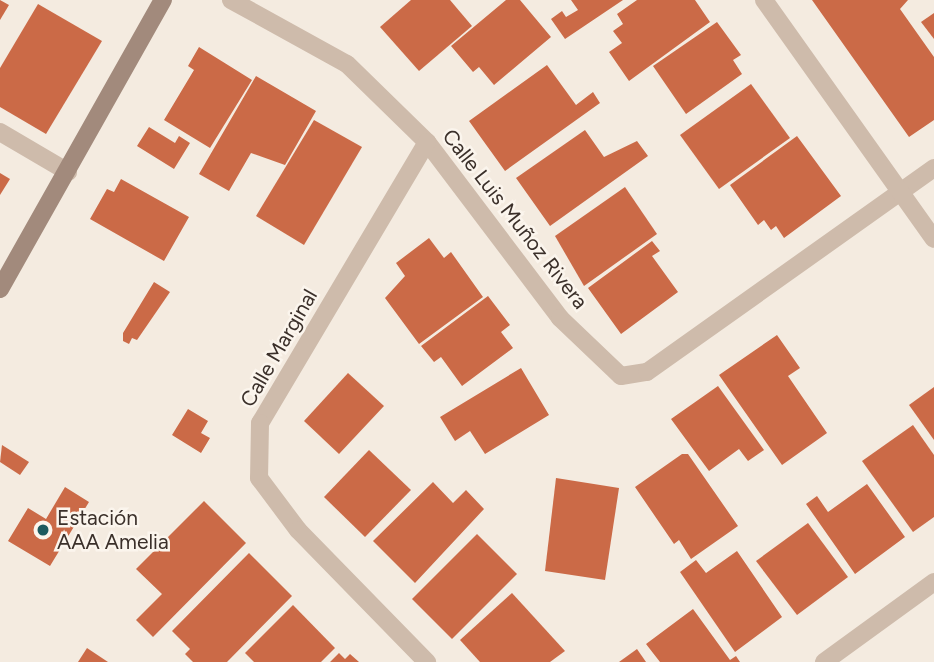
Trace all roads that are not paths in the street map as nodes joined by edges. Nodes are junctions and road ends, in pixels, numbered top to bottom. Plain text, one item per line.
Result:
1 (163, 0) edge
2 (231, 0) edge
3 (764, 0) edge
4 (0, 132) edge
5 (427, 142) junction
6 (934, 169) edge
7 (68, 172) junction
8 (900, 193) junction
9 (934, 239) edge
10 (0, 289) edge
11 (934, 582) edge
12 (428, 662) edge
13 (824, 662) edge

1 - 7 main road
2 - 5 street, Calle Luis Muñoz Rivera
3 - 8 street
4 - 7 street
5 - 8 street, Calle Luis Muñoz Rivera
5 - 12 street, Calle Marginal
6 - 8 street
7 - 10 main road
8 - 9 street
11 - 13 street

